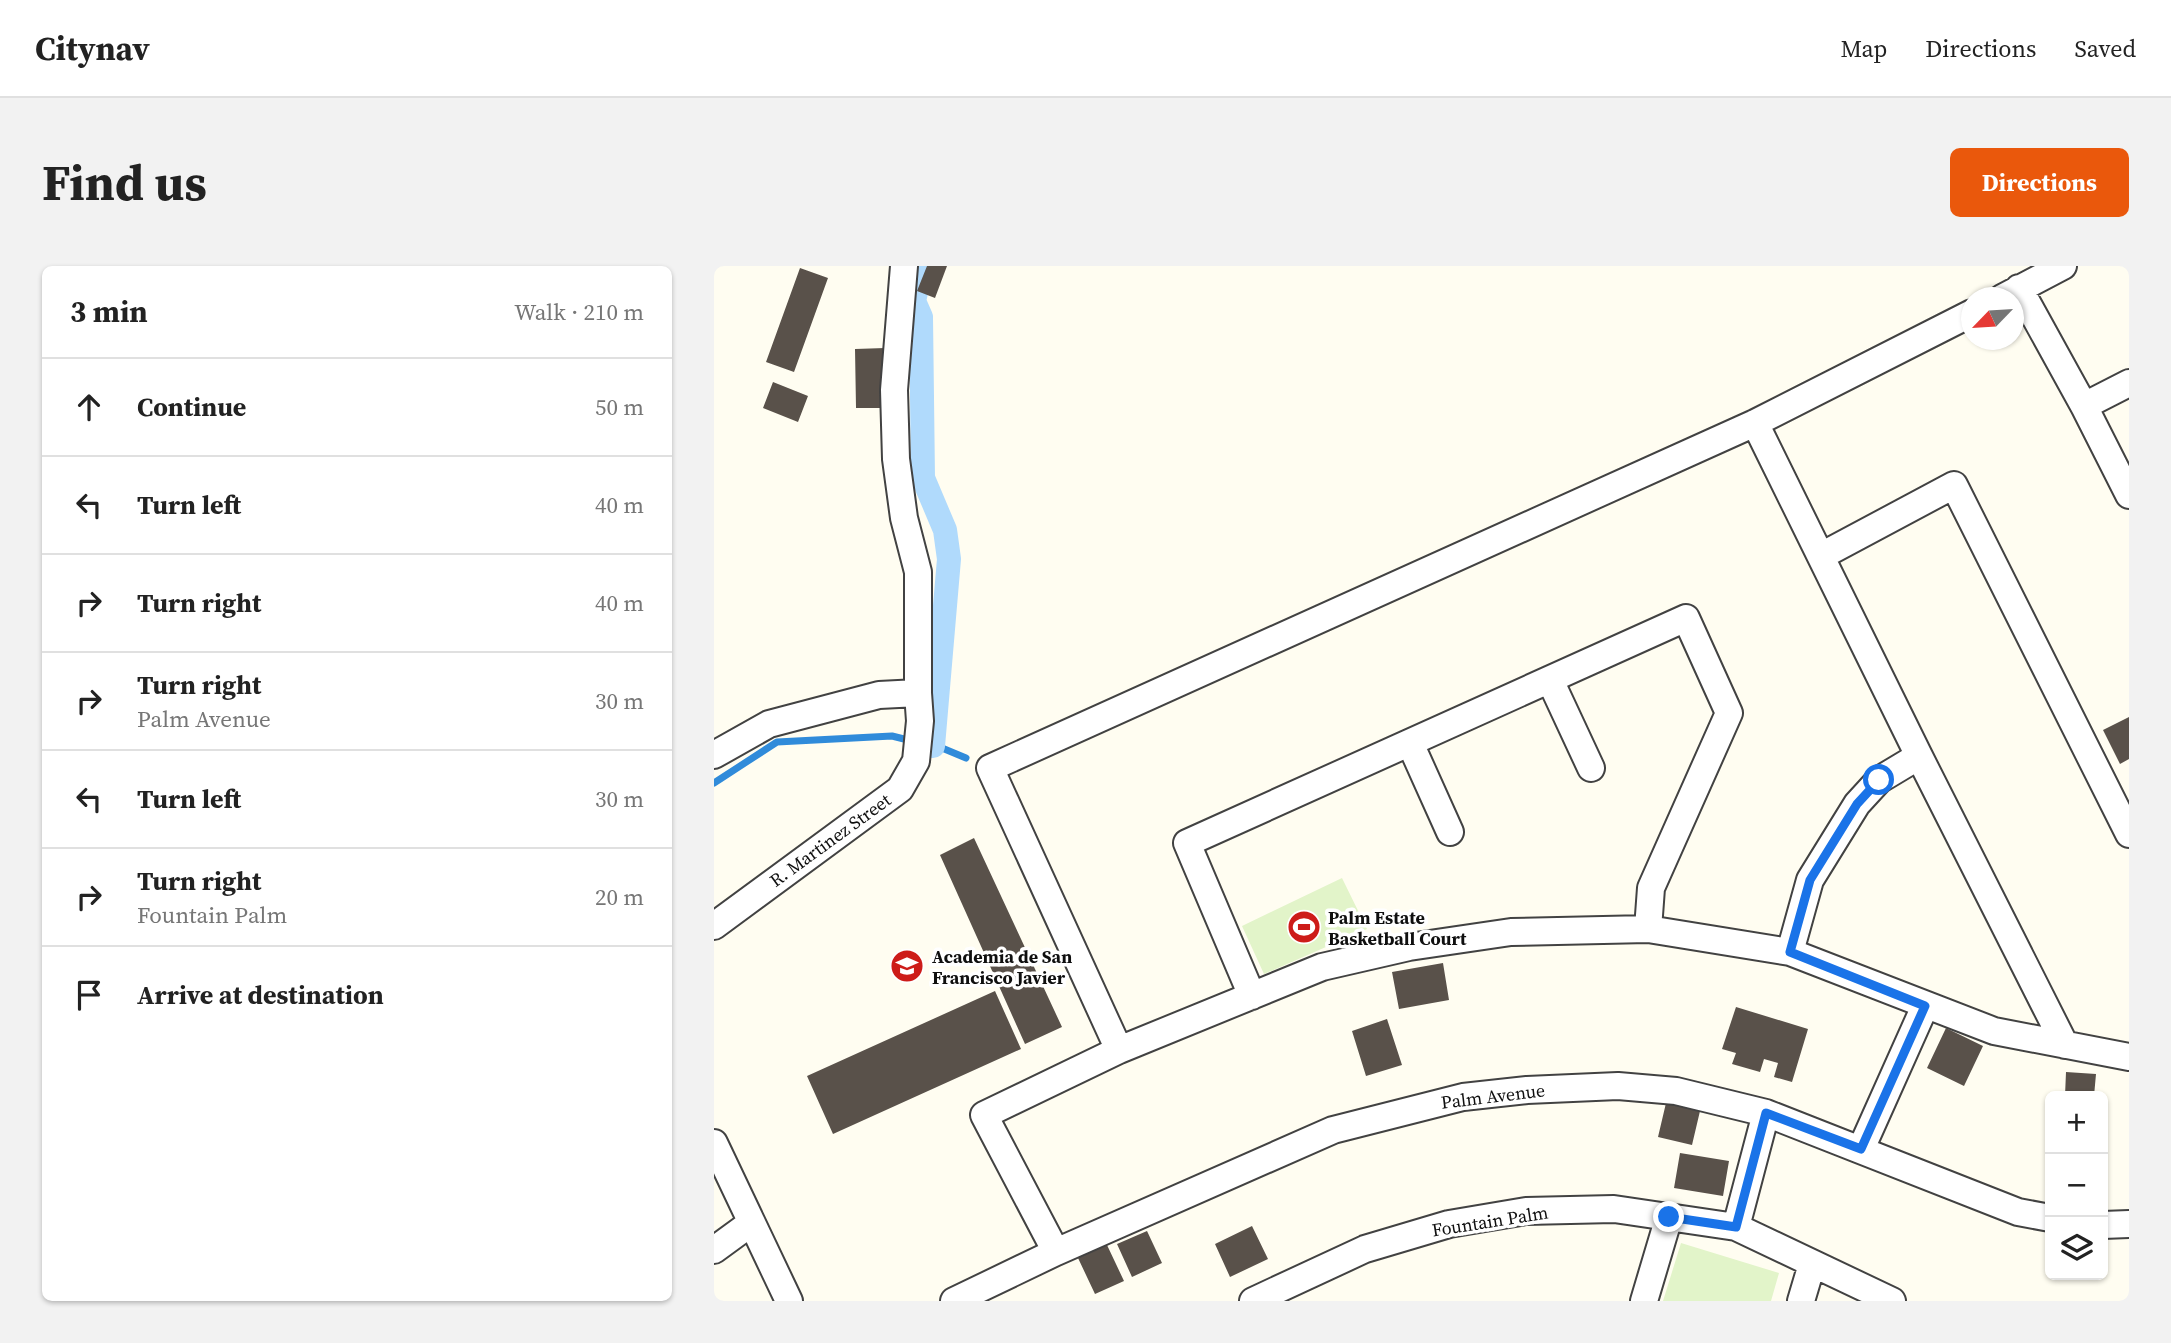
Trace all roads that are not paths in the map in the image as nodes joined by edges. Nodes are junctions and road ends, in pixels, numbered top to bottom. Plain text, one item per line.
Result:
1 (904, 266) edge
2 (2063, 266) edge
3 (2022, 287) edge
4 (2024, 314) edge
5 (1961, 319) edge
6 (2129, 383) edge
7 (2084, 406) junction
8 (1755, 423) junction
9 (2129, 495) edge
10 (1821, 556) junction
11 (1550, 680) junction
12 (918, 693) junction
13 (1410, 743) junction
14 (714, 755) edge
15 (1919, 756) junction
16 (1591, 768) dead end
17 (1450, 832) dead end
18 (2129, 834) edge
19 (714, 926) edge
20 (1648, 929) junction
21 (1790, 952) junction
22 (1252, 996) junction
23 (1925, 1006) junction
24 (2065, 1045) junction
25 (1119, 1051) junction
26 (2129, 1057) edge
27 (1766, 1113) junction
28 (714, 1143) edge
29 (1861, 1149) junction
30 (1669, 1217) junction
31 (2045, 1217) edge
32 (751, 1223) junction
33 (2129, 1224) edge
34 (2108, 1225) edge
35 (1736, 1227) junction
36 (714, 1250) edge
37 (1055, 1252) junction
38 (1812, 1264) junction
39 (789, 1301) edge
40 (954, 1301) edge
41 (1253, 1301) edge
42 (1644, 1301) edge
43 (1801, 1301) edge
44 (1892, 1301) edge

1 - 12 street, R. Martinez Street
2 - 3 street
4 - 7 street
5 - 8 street
6 - 7 street
7 - 9 street
8 - 10 street
8 - 25 street
10 - 15 street
10 - 18 street
11 - 13 street
11 - 16 street
11 - 20 street
12 - 14 street
12 - 19 street, R. Martinez Street
13 - 17 street
13 - 22 street
15 - 21 street
15 - 24 street
20 - 21 street
20 - 22 street
21 - 23 street
22 - 25 street
23 - 24 street
23 - 29 street
24 - 26 street
25 - 37 street
27 - 29 street, Palm Avenue
27 - 35 street
27 - 37 street, Palm Avenue
28 - 32 street
29 - 31 street, Palm Avenue
30 - 35 street, Fountain Palm
30 - 41 street, Fountain Palm
30 - 42 street
32 - 36 street
32 - 39 street
33 - 34 street
35 - 38 street, Fountain Palm
37 - 40 street, Palm Avenue
38 - 43 street
38 - 44 street, Fountain Palm

